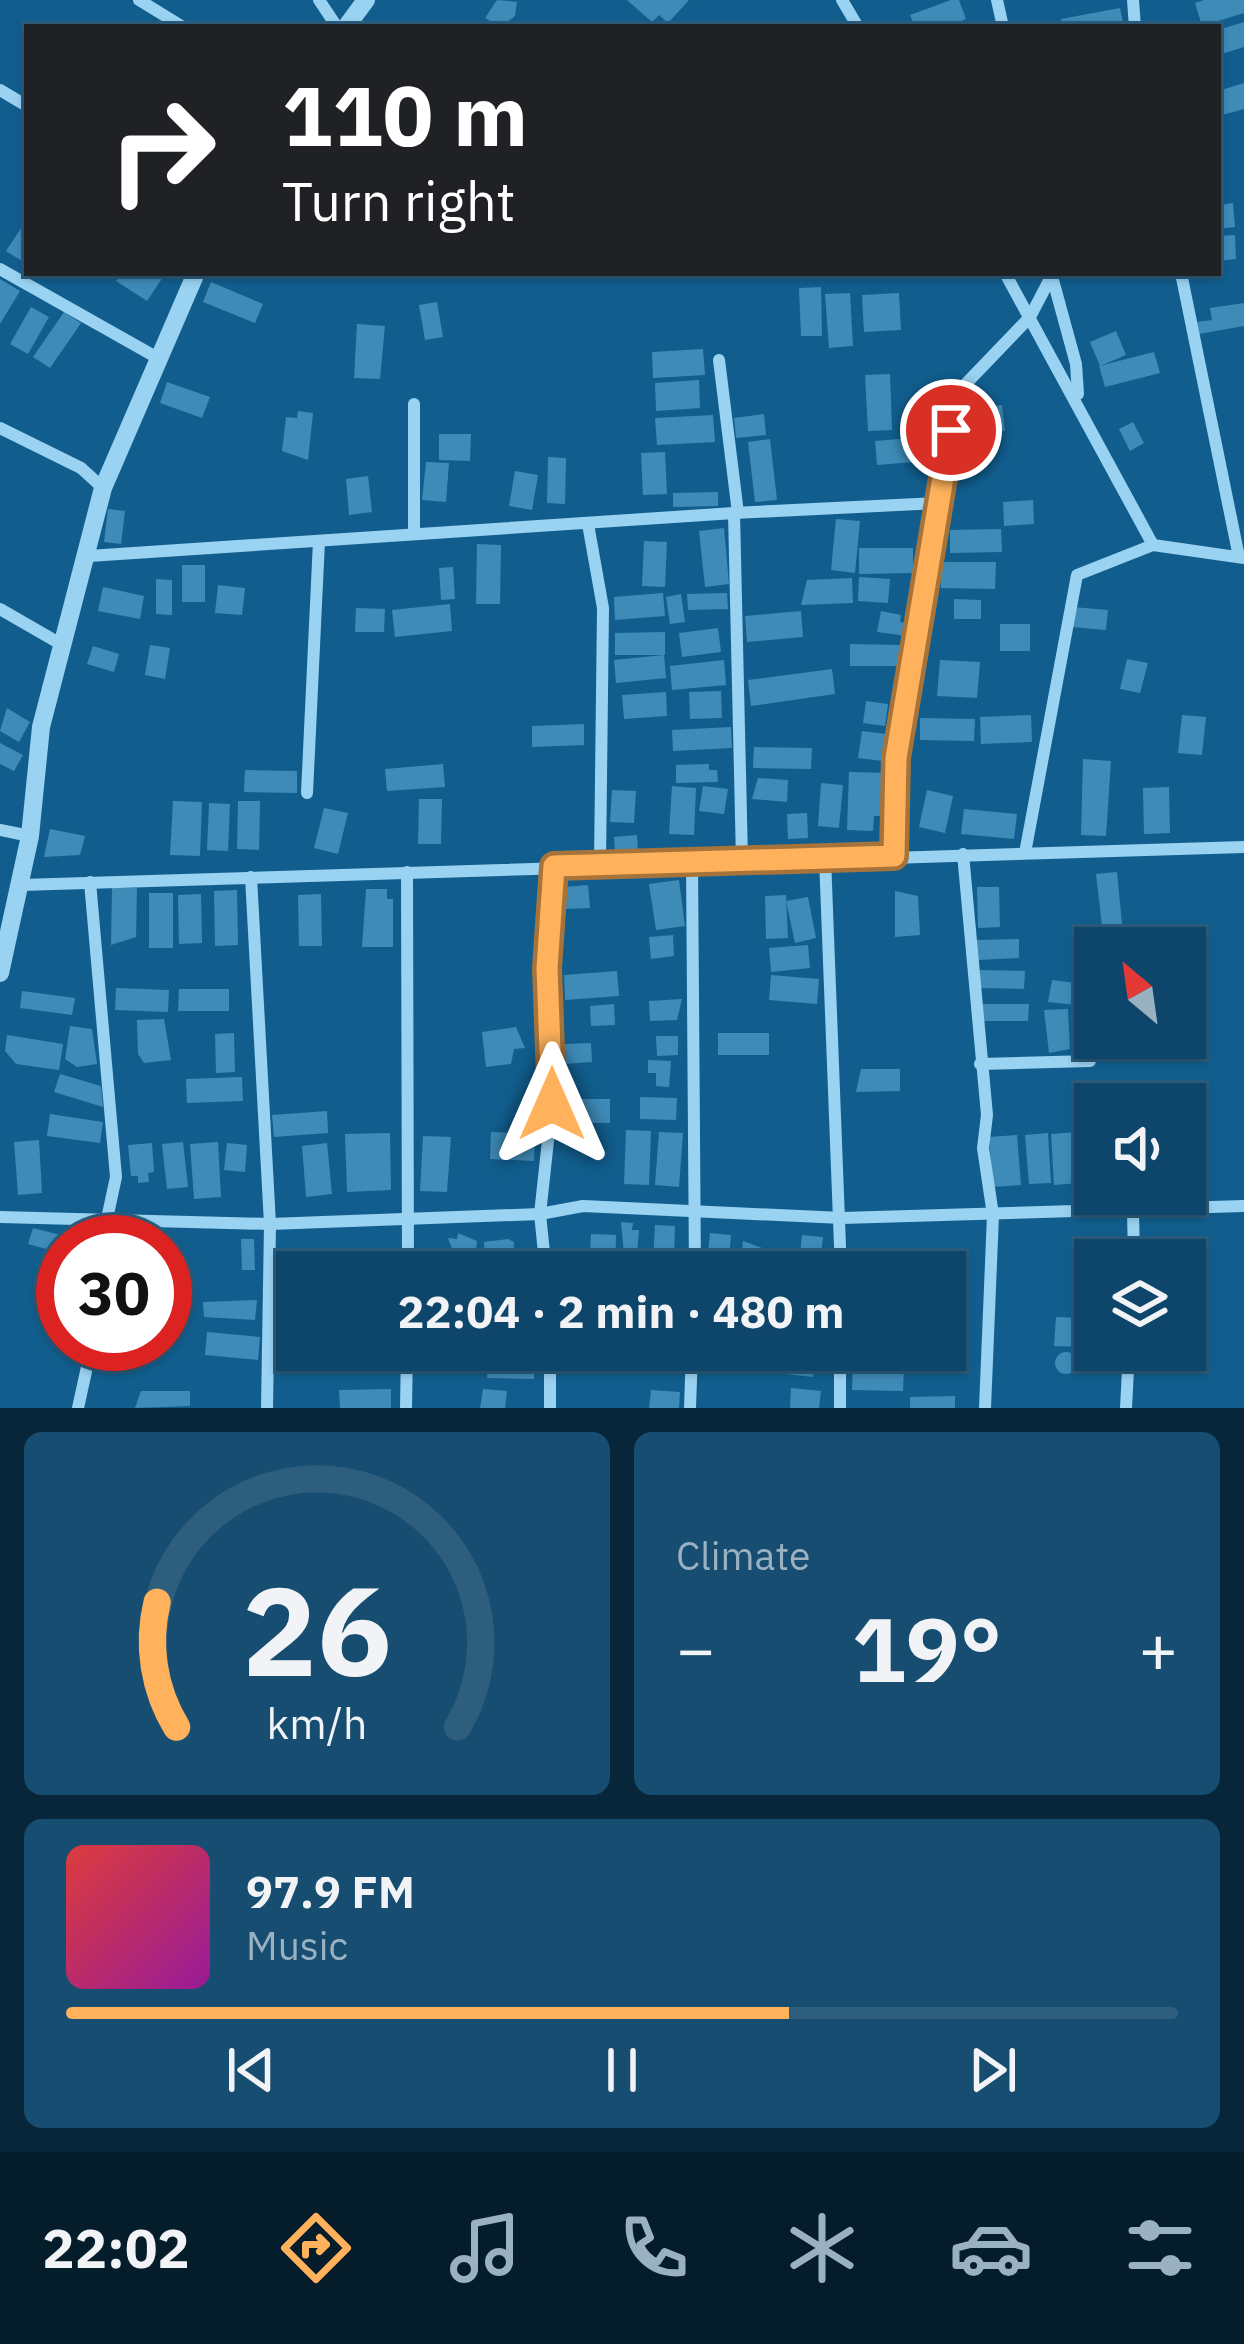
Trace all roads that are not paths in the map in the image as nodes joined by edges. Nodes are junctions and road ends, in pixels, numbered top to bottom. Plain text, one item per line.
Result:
1 (139, 0) edge
2 (178, 24) edge
3 (0, 269) edge
4 (195, 276) edge
5 (1007, 276) edge
6 (1053, 276) edge
7 (1182, 276) edge
8 (1030, 317) junction
9 (156, 357) junction
10 (719, 360) dead end
11 (1078, 401) junction
12 (414, 404) dead end
13 (0, 428) edge
14 (103, 488) junction
15 (938, 503) junction
16 (736, 513) junction
17 (588, 524) junction
18 (414, 535) junction
19 (320, 541) junction
20 (1153, 545) junction
21 (89, 556) junction
22 (1242, 558) edge
23 (0, 609) edge
24 (59, 644) junction
25 (307, 793) dead end
26 (0, 830) edge
27 (31, 836) junction
28 (1244, 847) edge
29 (1025, 853) junction
30 (963, 854) junction
31 (894, 856) junction
32 (825, 858) junction
33 (742, 860) junction
34 (692, 862) junction
35 (600, 864) junction
36 (554, 866) junction
37 (407, 872) junction
38 (251, 877) junction
39 (90, 882) junction
40 (21, 885) junction
41 (0, 973) edge
42 (1090, 1061) dead end
43 (980, 1064) junction
44 (1244, 1206) edge
45 (1206, 1207) edge
46 (698, 1211) junction
47 (1074, 1212) edge
48 (540, 1214) junction
49 (104, 1215) edge
50 (993, 1215) junction
51 (0, 1217) edge
52 (842, 1217) junction
53 (36, 1219) edge
54 (409, 1221) junction
55 (192, 1224) edge
56 (270, 1224) junction
57 (408, 1251) edge
58 (544, 1251) edge
59 (696, 1251) edge
60 (841, 1251) edge
61 (87, 1371) edge
62 (407, 1371) edge
63 (550, 1371) edge
64 (691, 1371) edge
65 (840, 1371) edge
66 (1128, 1371) edge
67 (79, 1408) edge
68 (267, 1408) edge
69 (406, 1408) edge
70 (550, 1408) edge
71 (690, 1408) edge
72 (840, 1408) edge
73 (985, 1408) edge
74 (1126, 1408) edge

1 - 2 street
3 - 9 street
4 - 9 street
5 - 8 street
6 - 8 street
6 - 11 street
7 - 22 street
8 - 11 street
8 - 15 street
9 - 14 street
10 - 16 street
11 - 20 street
12 - 18 street
13 - 14 street
14 - 21 street
15 - 16 street
15 - 31 street
16 - 17 street
16 - 33 street
17 - 18 street
17 - 35 street
18 - 19 street
19 - 21 street
19 - 25 street
20 - 22 street
20 - 29 street
21 - 24 street
23 - 24 street
24 - 27 street
26 - 27 street
27 - 40 street
28 - 29 street
29 - 30 street
30 - 31 street
30 - 43 street
31 - 32 street
32 - 33 street
32 - 52 street
33 - 34 street
34 - 35 street
34 - 46 street
35 - 36 street
36 - 37 street
36 - 48 street
37 - 38 street
37 - 54 street
38 - 39 street
38 - 56 street
39 - 40 street
39 - 49 street
40 - 41 street
42 - 43 street
43 - 50 street
44 - 45 street
46 - 48 street
46 - 52 street
46 - 59 street
47 - 50 street
48 - 54 street
48 - 58 street
50 - 52 street
50 - 73 street
51 - 53 street
52 - 60 street
54 - 56 street
54 - 57 street
55 - 56 street
56 - 68 street
61 - 67 street
62 - 69 street
63 - 70 street
64 - 71 street
65 - 72 street
66 - 74 street

